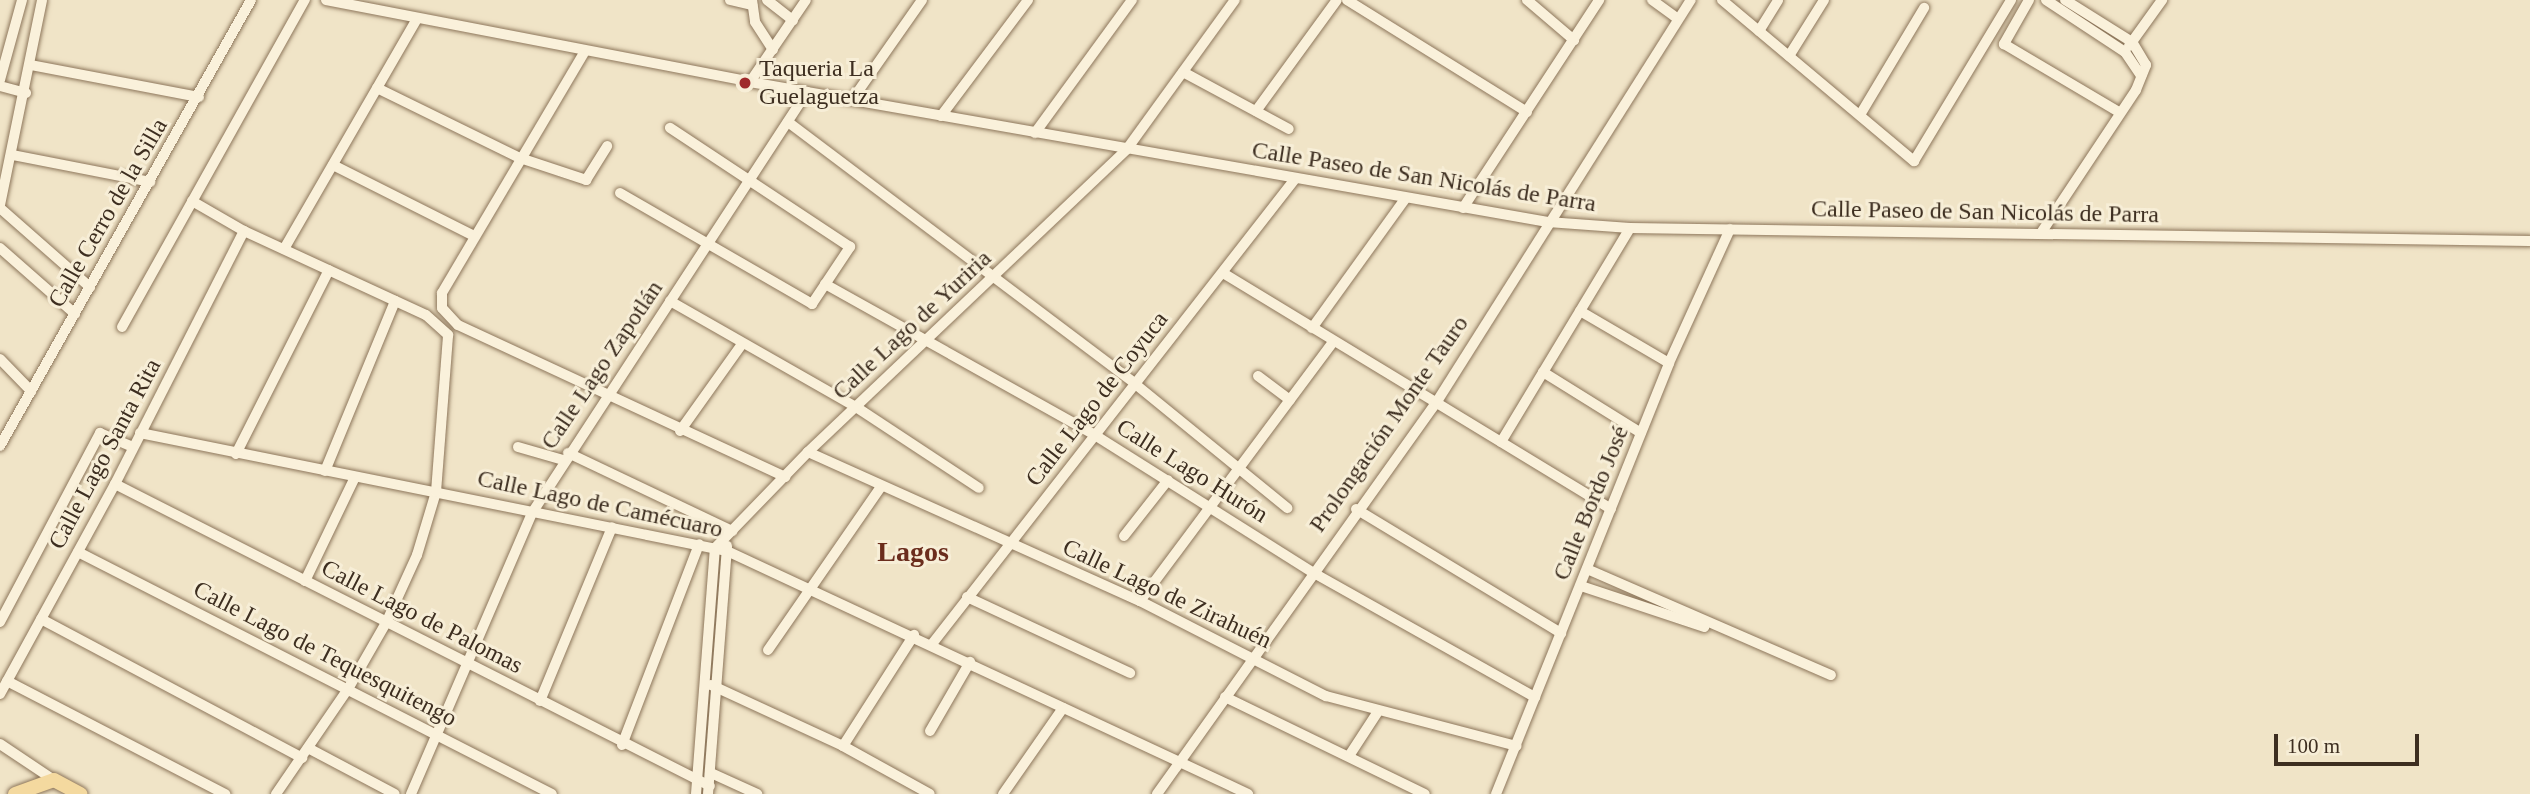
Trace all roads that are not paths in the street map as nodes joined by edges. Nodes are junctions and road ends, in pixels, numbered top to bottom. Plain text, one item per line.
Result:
1 (22, 0) edge
2 (42, 0) edge
3 (251, 0) edge
4 (305, 0) edge
5 (326, 0) edge
6 (388, 0) edge
7 (730, 0) edge
8 (767, 0) edge
9 (806, 0) edge
10 (922, 0) edge
11 (1028, 0) edge
12 (1132, 0) edge
13 (1235, 0) edge
14 (1337, 0) edge
15 (1347, 0) edge
16 (1527, 0) edge
17 (1599, 0) edge
18 (1652, 0) edge
19 (1690, 0) edge
20 (1722, 0) edge
21 (1778, 0) edge
22 (1824, 0) edge
23 (2011, 0) edge
24 (2029, 0) edge
25 (2046, 0) edge
26 (2065, 0) edge
27 (2162, 0) edge
28 (752, 3) edge
29 (1924, 8) dead end
30 (378, 11) junction
31 (417, 19) junction
32 (1678, 19) junction
33 (793, 20) junction
34 (1759, 31) junction
35 (1574, 40) junction
36 (2132, 42) junction
37 (772, 50) junction
38 (585, 51) junction
39 (2125, 52) junction
40 (1789, 56) junction
41 (31, 65) junction
42 (1183, 72) junction
43 (2141, 76) junction
44 (0, 80) edge
45 (750, 82) junction
46 (0, 86) edge
47 (377, 88) junction
48 (807, 92) junction
49 (26, 93) junction
50 (198, 97) junction
51 (852, 100) junction
52 (1256, 111) junction
53 (1527, 112) junction
54 (2119, 112) junction
55 (1860, 115) junction
56 (941, 116) junction
57 (788, 122) junction
58 (670, 128) dead end
59 (1289, 129) dead end
60 (1035, 133) junction
61 (607, 146) dead end
62 (1127, 149) junction
63 (13, 155) junction
64 (520, 158) junction
65 (333, 165) junction
66 (751, 178) junction
67 (1295, 179) junction
68 (150, 182) junction
69 (620, 193) dead end
70 (1405, 199) junction
71 (192, 201) junction
72 (0, 207) edge
73 (1463, 208) junction
74 (1548, 222) junction
75 (1630, 228) junction
76 (1730, 229) junction
77 (244, 231) junction
78 (2041, 233) junction
79 (474, 236) junction
80 (2530, 241) edge
81 (708, 244) junction
82 (0, 248) edge
83 (284, 250) junction
84 (329, 270) junction
85 (1223, 273) junction
86 (994, 277) junction
87 (825, 284) junction
88 (90, 287) junction
89 (395, 301) junction
90 (670, 302) junction
91 (442, 309) junction
92 (1580, 311) junction
93 (75, 314) junction
94 (426, 315) junction
95 (458, 325) junction
96 (122, 327) dead end
97 (1312, 328) junction
98 (448, 335) junction
99 (925, 341) junction
100 (1333, 342) junction
101 (741, 344) junction
102 (0, 359) edge
103 (1668, 363) junction
104 (1543, 372) junction
105 (1258, 376) dead end
106 (1134, 383) junction
107 (31, 391) junction
108 (608, 396) junction
109 (1290, 400) junction
110 (1436, 403) junction
111 (856, 407) junction
112 (680, 431) junction
113 (140, 433) junction
114 (1641, 433) junction
115 (1093, 434) junction
116 (1500, 442) junction
117 (0, 446) edge
118 (133, 447) junction
119 (518, 447) dead end
120 (808, 452) junction
121 (236, 454) junction
122 (565, 456) junction
123 (1240, 468) junction
124 (325, 471) junction
125 (355, 477) junction
126 (785, 477) junction
127 (1168, 480) junction
128 (115, 484) junction
129 (881, 486) junction
130 (979, 488) dead end
131 (436, 492) junction
132 (1211, 506) junction
133 (1287, 508) dead end
134 (1356, 509) junction
135 (1611, 509) junction
136 (532, 513) junction
137 (612, 527) junction
138 (731, 533) junction
139 (1124, 536) dead end
140 (699, 544) junction
141 (1011, 544) junction
142 (721, 549) junction
143 (78, 552) junction
144 (1587, 569) junction
145 (1312, 572) junction
146 (305, 581) junction
147 (810, 586) junction
148 (1581, 586) junction
149 (967, 597) junction
150 (1140, 601) junction
151 (41, 619) junction
152 (0, 622) edge
153 (386, 623) junction
154 (1727, 632) junction
155 (1561, 633) junction
156 (914, 635) junction
157 (932, 644) junction
158 (768, 650) dead end
159 (1252, 657) junction
160 (970, 662) junction
161 (467, 664) junction
162 (1130, 673) dead end
163 (1832, 675) dead end
164 (7, 681) junction
165 (704, 685) junction
166 (717, 686) junction
167 (348, 690) junction
168 (0, 694) edge
169 (1225, 697) junction
170 (1535, 697) junction
171 (540, 701) junction
172 (1063, 708) junction
173 (1377, 713) junction
174 (930, 731) dead end
175 (437, 734) junction
176 (0, 744) edge
177 (622, 745) junction
178 (843, 746) junction
179 (1517, 746) junction
180 (305, 753) junction
181 (1349, 756) junction
182 (1180, 761) junction
183 (712, 773) junction
184 (54, 780) junction
185 (703, 790) edge
186 (15, 794) edge
187 (80, 794) edge
188 (225, 794) edge
189 (276, 794) edge
190 (395, 794) edge
191 (411, 794) edge
192 (552, 794) edge
193 (757, 794) edge
194 (930, 794) edge
195 (1003, 794) edge
196 (1157, 794) edge
197 (1248, 794) edge
198 (1425, 794) edge
199 (1496, 794) edge

1 - 44 street
2 - 41 street
3 - 50 street, Calle Cerro de la Silla
4 - 71 street
5 - 30 street, Calle Paseo de San Nicolás de Parra
6 - 30 street
7 - 28 street
8 - 33 street
9 - 33 street
10 - 51 street
11 - 56 street
12 - 60 street
13 - 42 street, Calle Lago de Yuriria
14 - 52 street
15 - 53 street
16 - 35 street
17 - 35 street
18 - 32 street
19 - 32 street, Prolongación Monte Tauro
20 - 34 street
21 - 34 street
22 - 40 street
23 - 55 street
24 - 54 street
25 - 39 street
26 - 36 street
27 - 36 street
28 - 37 street
29 - 55 street
30 - 31 street, Calle Paseo de San Nicolás de Parra
31 - 38 street, Calle Paseo de San Nicolás de Parra
31 - 47 street
32 - 74 street, Prolongación Monte Tauro
33 - 37 street
34 - 40 street
35 - 53 street
36 - 39 street
36 - 43 street
37 - 45 street
38 - 45 street, Calle Paseo de San Nicolás de Parra
38 - 64 street
39 - 43 street
40 - 55 street
41 - 49 street
41 - 50 street
42 - 52 street
42 - 62 street, Calle Lago de Yuriria
43 - 54 street
45 - 48 street, Calle Paseo de San Nicolás de Parra
46 - 49 street
47 - 64 street
47 - 65 street
48 - 51 street, Calle Paseo de San Nicolás de Parra
48 - 57 street, Calle Lago Zapotlán
49 - 63 street
50 - 68 street, Calle Cerro de la Silla
51 - 56 street, Calle Paseo de San Nicolás de Parra
52 - 59 street
53 - 73 street
54 - 78 street
56 - 60 street, Calle Paseo de San Nicolás de Parra
57 - 66 street, Calle Lago Zapotlán
57 - 86 street
58 - 66 street
60 - 62 street, Calle Paseo de San Nicolás de Parra
61 - 64 street
62 - 67 street, Calle Paseo de San Nicolás de Parra
62 - 86 street, Calle Lago de Yuriria
63 - 68 street
63 - 72 street
64 - 79 street
65 - 79 street
65 - 83 street
66 - 81 street, Calle Lago Zapotlán
66 - 87 street
67 - 70 street, Calle Paseo de San Nicolás de Parra
67 - 85 street, Calle Lago de Coyuca
68 - 88 street, Calle Cerro de la Silla
69 - 81 street
70 - 73 street, Calle Paseo de San Nicolás de Parra
70 - 97 street
71 - 77 street
71 - 96 street
72 - 88 street
73 - 74 street, Calle Paseo de San Nicolás de Parra
74 - 75 street, Calle Paseo de San Nicolás de Parra
74 - 110 street, Prolongación Monte Tauro
75 - 76 street, Calle Paseo de San Nicolás de Parra
75 - 92 street
76 - 78 street, Calle Paseo de San Nicolás de Parra
76 - 103 street, Calle Bordo José
77 - 83 street
77 - 113 street, Calle Lago Santa Rita
78 - 80 street, Calle Paseo de San Nicolás de Parra
79 - 91 street
81 - 87 street
81 - 90 street, Calle Lago Zapotlán
82 - 93 street
83 - 84 street
84 - 89 street
84 - 121 street
85 - 97 street
85 - 106 street, Calle Lago de Coyuca
86 - 99 street, Calle Lago de Yuriria
86 - 106 street
87 - 99 street, Calle Lago Hurón
88 - 93 street, Calle Cerro de la Silla
89 - 94 street
89 - 124 street
90 - 101 street
90 - 108 street, Calle Lago Zapotlán
91 - 94 street
91 - 95 street
92 - 103 street
92 - 104 street
93 - 107 street, Calle Cerro de la Silla
94 - 98 street
95 - 98 street
95 - 108 street
97 - 100 street
98 - 131 street
99 - 111 street, Calle Lago de Yuriria
99 - 115 street, Calle Lago Hurón
100 - 109 street
100 - 110 street
101 - 111 street
101 - 112 street
102 - 107 street
103 - 114 street, Calle Bordo José
104 - 114 street
104 - 116 street
105 - 109 street
106 - 115 street, Calle Lago de Coyuca
106 - 123 street
107 - 117 street, Calle Cerro de la Silla
108 - 112 street
108 - 122 street, Calle Lago Zapotlán
109 - 123 street
110 - 116 street
110 - 134 street, Prolongación Monte Tauro
111 - 120 street, Calle Lago de Yuriria
111 - 130 street
112 - 126 street
113 - 118 street, Calle Lago Santa Rita
113 - 121 street, Calle Lago de Camécuaro
114 - 135 street, Calle Bordo José
115 - 127 street, Calle Lago Hurón
115 - 141 street, Calle Lago de Coyuca
116 - 135 street
118 - 128 street, Calle Lago Santa Rita
118 - 152 street
119 - 122 street
120 - 126 street, Calle Lago de Yuriria
120 - 129 street, Calle Lago de Zirahuén
121 - 124 street, Calle Lago de Camécuaro
122 - 136 street, Calle Lago Zapotlán
122 - 138 street
123 - 132 street
123 - 133 street
124 - 125 street, Calle Lago de Camécuaro
125 - 131 street, Calle Lago de Camécuaro
125 - 146 street
126 - 138 street, Calle Lago de Yuriria
127 - 132 street, Calle Lago Hurón
127 - 139 street
128 - 143 street, Calle Lago Santa Rita
128 - 146 street, Calle Lago de Palomas
129 - 141 street, Calle Lago de Zirahuén
129 - 147 street
131 - 136 street, Calle Lago de Camécuaro
131 - 153 street
132 - 145 street, Calle Lago Hurón
132 - 150 street
134 - 145 street, Prolongación Monte Tauro
134 - 155 street
135 - 144 street, Calle Bordo José
136 - 137 street, Calle Lago de Camécuaro
136 - 161 street, Calle Lago Zapotlán
137 - 140 street, Calle Lago de Camécuaro
137 - 171 street
138 - 142 street
140 - 142 street, Calle Lago de Camécuaro
140 - 177 street
141 - 149 street, Calle Lago de Coyuca
141 - 150 street, Calle Lago de Zirahuén
142 - 147 street, Calle Lago de Camécuaro
142 - 165 street
142 - 166 street
143 - 151 street, Calle Lago Santa Rita
143 - 167 street, Calle Lago de Tequesquitengo
144 - 148 street, Calle Bordo José
144 - 154 street
145 - 159 street, Prolongación Monte Tauro
145 - 170 street, Calle Lago Hurón
146 - 153 street, Calle Lago de Palomas
147 - 156 street, Calle Lago de Camécuaro
147 - 158 street
148 - 154 street
148 - 155 street, Calle Bordo José
149 - 157 street, Calle Lago de Coyuca
149 - 162 street
150 - 159 street, Calle Lago de Zirahuén
151 - 164 street, Calle Lago Santa Rita
151 - 180 street
153 - 161 street, Calle Lago de Palomas
153 - 167 street
154 - 163 street
155 - 170 street, Calle Bordo José
156 - 157 street, Calle Lago de Camécuaro
156 - 178 street
157 - 160 street, Calle Lago de Camécuaro
159 - 169 street, Prolongación Monte Tauro
159 - 173 street, Calle Lago de Zirahuén
160 - 172 street, Calle Lago de Camécuaro
160 - 174 street
161 - 171 street, Calle Lago de Palomas
161 - 175 street, Calle Lago Zapotlán
164 - 168 street, Calle Lago Santa Rita
164 - 188 street
165 - 166 street
165 - 185 street
166 - 178 street
166 - 183 street
167 - 175 street, Calle Lago de Tequesquitengo
167 - 180 street
169 - 181 street
169 - 182 street, Prolongación Monte Tauro
170 - 179 street, Calle Bordo José
171 - 177 street, Calle Lago de Palomas
172 - 182 street, Calle Lago de Camécuaro
172 - 195 street
173 - 179 street, Calle Lago de Zirahuén
173 - 181 street
175 - 191 street, Calle Lago Zapotlán
175 - 192 street, Calle Lago de Tequesquitengo
176 - 184 street
177 - 185 street, Calle Lago de Palomas
178 - 194 street
179 - 199 street, Calle Bordo José
180 - 189 street
180 - 190 street
181 - 198 street
182 - 196 street, Prolongación Monte Tauro
182 - 197 street, Calle Lago de Camécuaro
183 - 185 street
183 - 193 street
184 - 186 main road
184 - 187 main road

